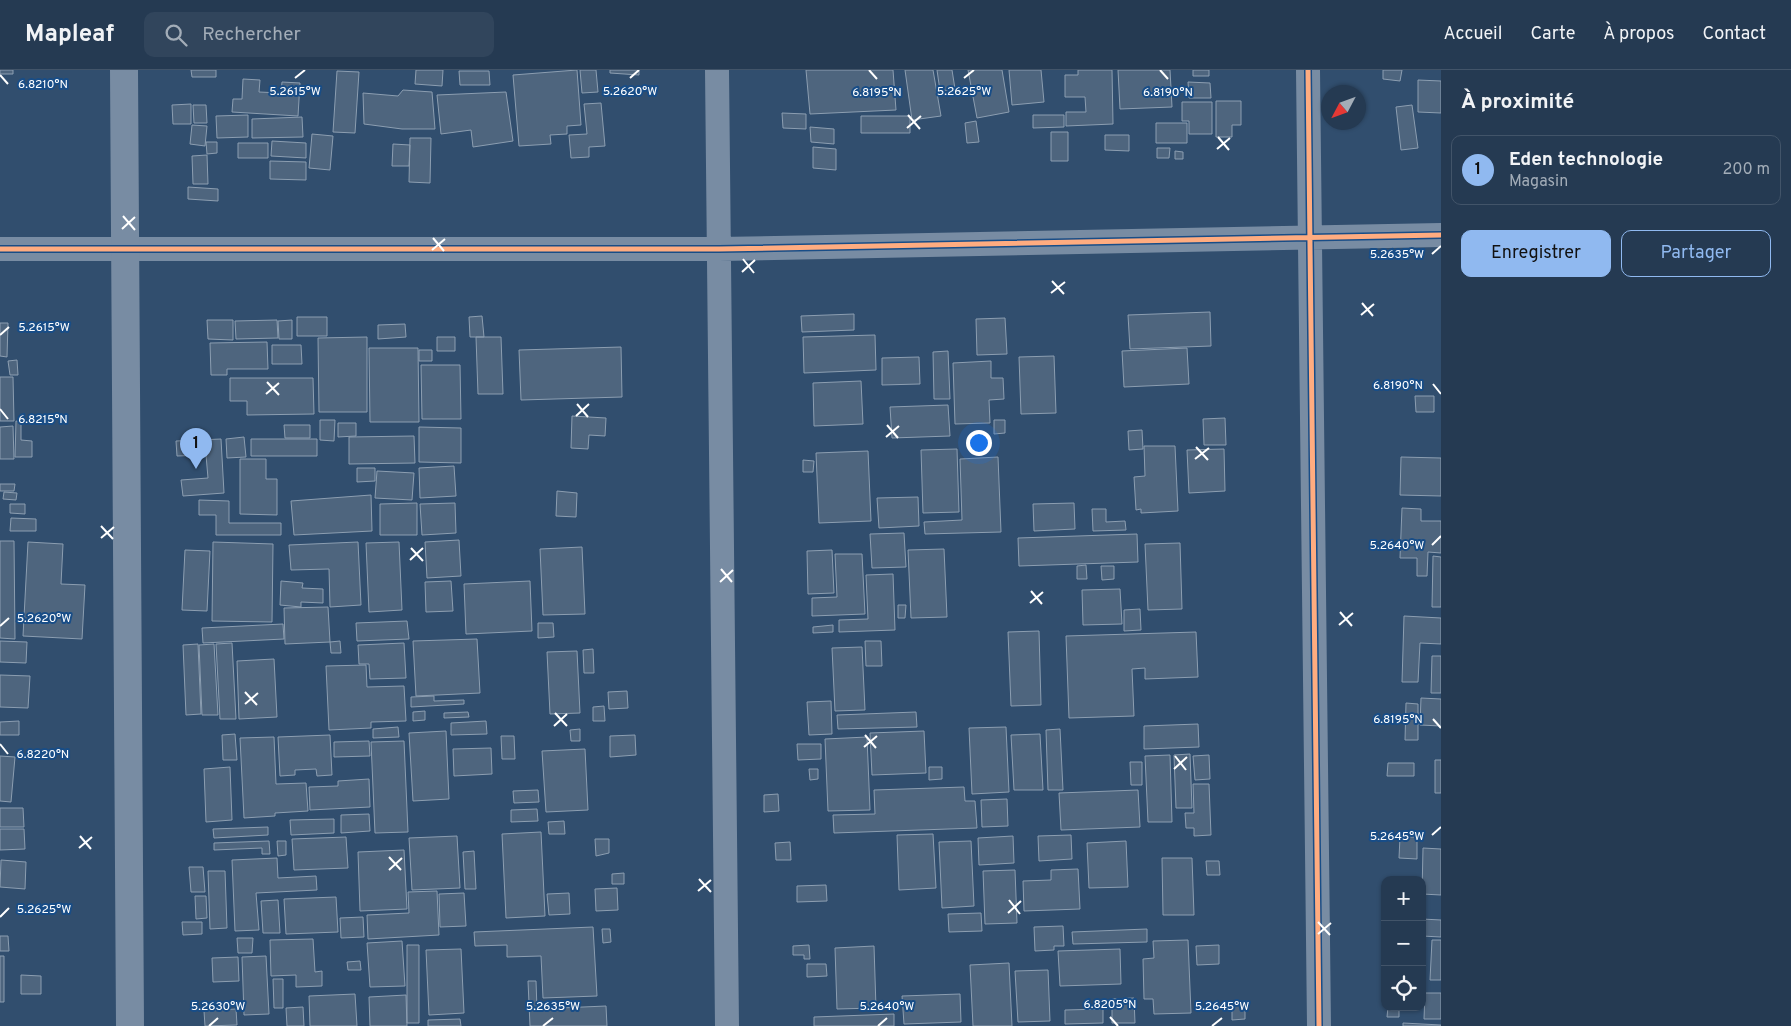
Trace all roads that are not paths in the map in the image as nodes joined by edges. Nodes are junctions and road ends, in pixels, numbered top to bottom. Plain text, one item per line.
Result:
1 (124, 70) edge
2 (717, 70) edge
3 (1308, 70) edge
4 (1441, 235) edge
5 (1310, 236) junction
6 (0, 249) edge
7 (125, 249) junction
8 (719, 249) junction
9 (130, 1026) edge
10 (727, 1026) edge
11 (1319, 1026) edge

1 - 7 street
2 - 8 street
3 - 5 street
4 - 5 street
5 - 8 street
5 - 11 street
6 - 7 street
7 - 8 street
7 - 9 street
8 - 10 street

